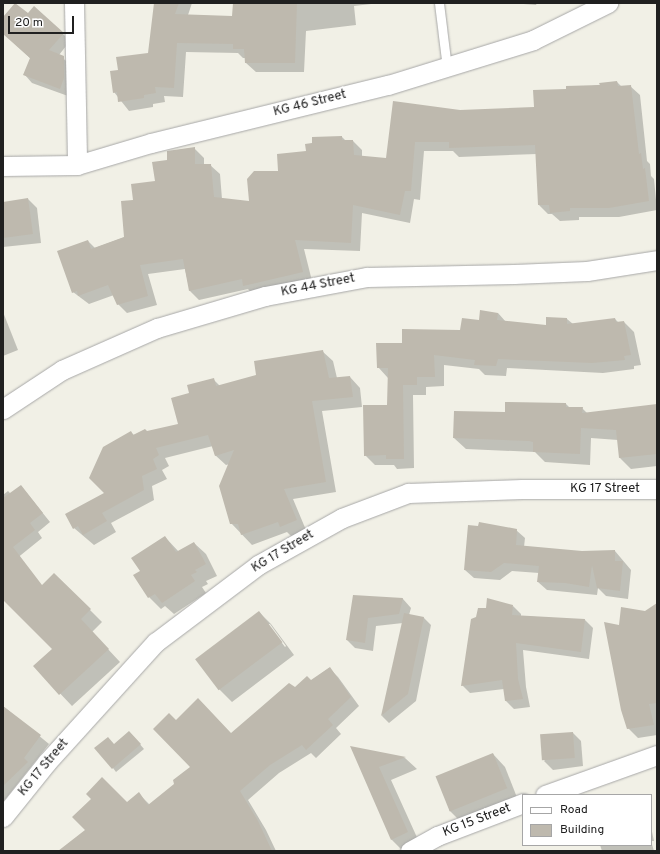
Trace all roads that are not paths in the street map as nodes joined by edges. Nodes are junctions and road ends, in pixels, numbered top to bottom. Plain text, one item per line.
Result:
1 (74, 3) edge
2 (439, 3) edge
3 (608, 3) edge
4 (447, 68) junction
5 (77, 164) junction
6 (3, 166) edge
7 (657, 260) edge
8 (3, 409) edge
9 (657, 489) edge
10 (657, 755) edge
11 (548, 794) edge
12 (522, 803) edge
13 (3, 817) edge
14 (410, 851) edge

1 - 5 street
2 - 4 lane
3 - 4 street, KG 46 Street
4 - 5 street, KG 46 Street
5 - 6 street, KG 46 Street
7 - 8 street, KG 44 Street
9 - 13 street, KG 17 Street
10 - 11 street
12 - 14 street, KG 15 Street

